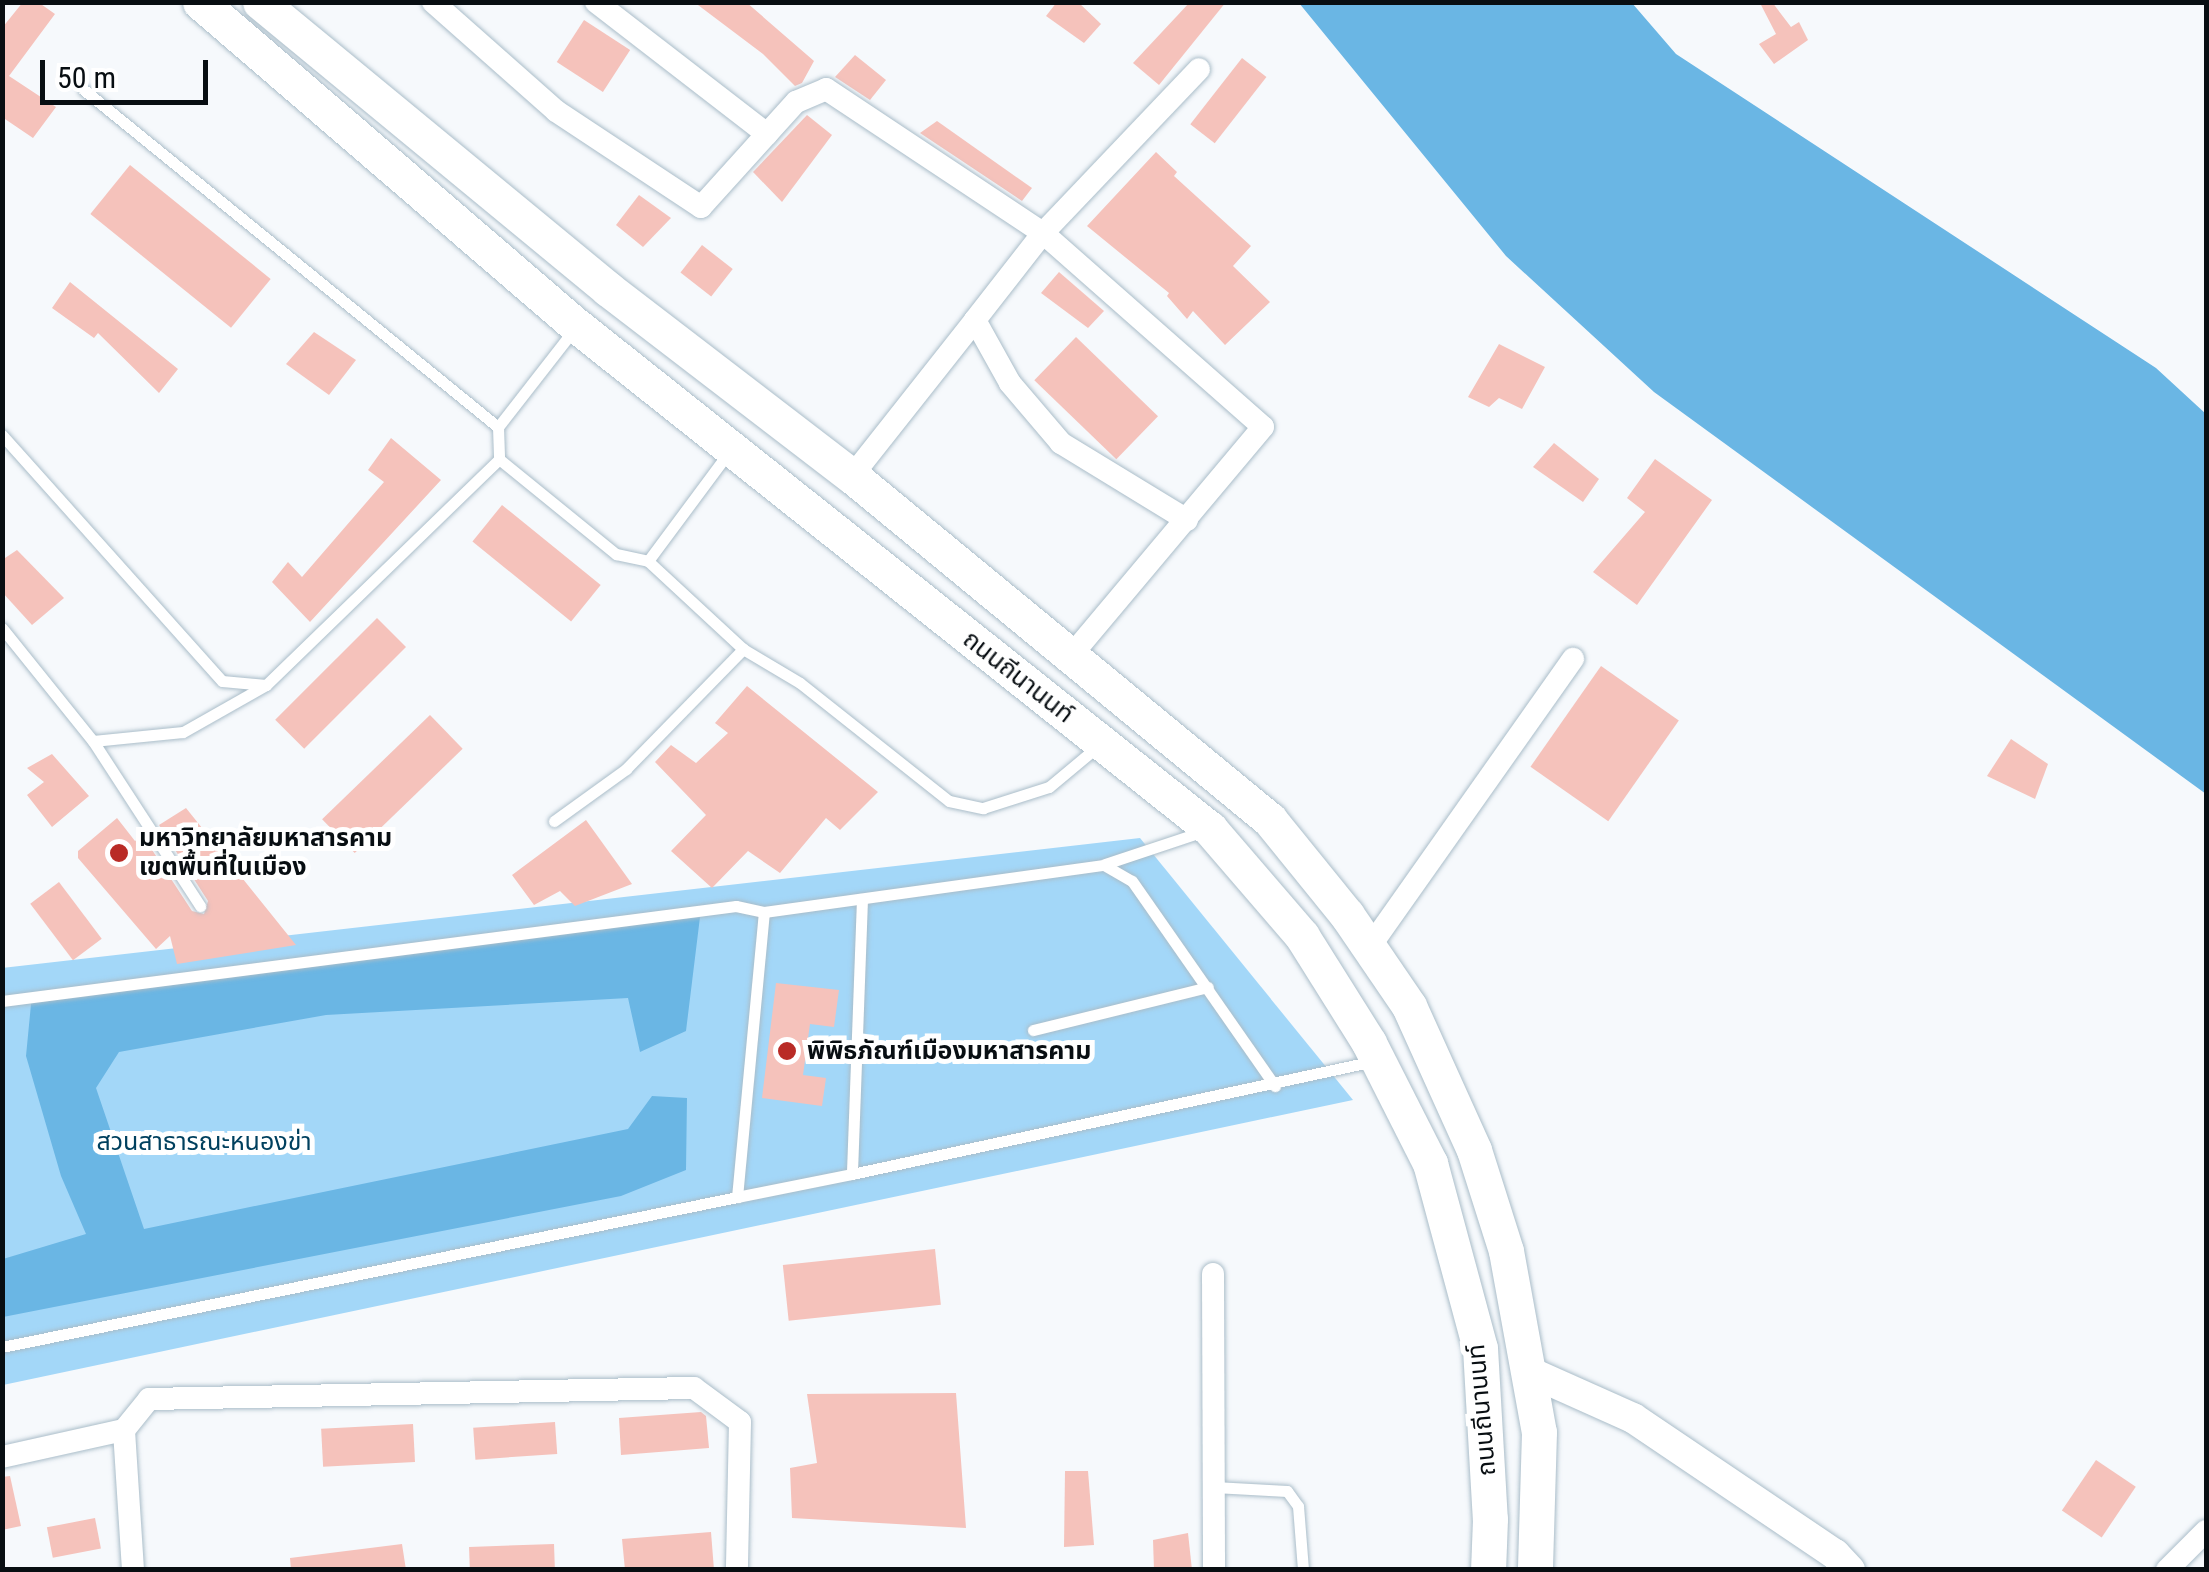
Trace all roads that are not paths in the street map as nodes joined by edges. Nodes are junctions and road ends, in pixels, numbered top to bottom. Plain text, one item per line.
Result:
1 (200, 2) edge
2 (260, 2) edge
3 (433, 2) edge
4 (596, 2) edge
5 (1199, 68) dead end
6 (84, 90) dead end
7 (767, 134) junction
8 (1043, 234) junction
9 (608, 289) junction
10 (976, 320) junction
11 (576, 326) junction
12 (498, 427) junction
13 (2, 435) edge
14 (731, 449) junction
15 (499, 460) junction
16 (852, 476) junction
17 (1187, 520) junction
18 (648, 561) junction
19 (2, 628) edge
20 (742, 649) junction
21 (1072, 656) junction
22 (1572, 660) dead end
23 (266, 685) junction
24 (92, 741) junction
25 (1101, 743) junction
26 (554, 821) dead end
27 (1210, 829) junction
28 (1104, 864) junction
29 (862, 899) junction
30 (200, 906) dead end
31 (764, 912) junction
32 (1369, 948) junction
33 (1208, 987) junction
34 (2, 1001) edge
35 (1032, 1030) dead end
36 (1378, 1060) junction
37 (1274, 1086) junction
38 (852, 1174) junction
39 (737, 1197) junction
40 (1213, 1274) dead end
41 (2, 1347) edge
42 (1530, 1372) junction
43 (124, 1430) junction
44 (2, 1457) edge
45 (1214, 1487) junction
46 (2206, 1531) edge
47 (134, 1570) edge
48 (738, 1570) edge
49 (1214, 1570) edge
50 (1303, 1570) edge
51 (1488, 1570) edge
52 (1535, 1570) edge
53 (1850, 1570) edge
54 (2167, 1570) edge

1 - 11 main road, ถนนถีนานนท์
2 - 9 main road, ถนนถีนานนท์
3 - 7 street
4 - 7 street
5 - 8 street
6 - 12 lane
7 - 8 street
8 - 10 street
8 - 17 street
9 - 11 main road
9 - 16 main road, ถนนถีนานนท์
10 - 16 street
10 - 17 street
11 - 12 lane
11 - 14 main road, ถนนถีนานนท์
12 - 15 lane
13 - 23 lane
14 - 18 lane
14 - 25 main road, ถนนถีนานนท์
15 - 18 lane
15 - 23 lane
16 - 21 main road, ถนนถีนานนท์
17 - 21 street
18 - 20 lane
19 - 24 lane
20 - 25 lane
20 - 26 lane
21 - 32 main road, ถนนถีนานนท์
22 - 32 street
23 - 24 lane
24 - 30 lane
25 - 27 main road, ถนนถีนานนท์
27 - 28 lane
27 - 36 main road, ถนนถีนานนท์
28 - 29 lane
28 - 33 lane
29 - 31 lane
29 - 38 lane
31 - 34 lane
31 - 39 lane
32 - 42 main road, ถนนถีนานนท์
33 - 35 lane
33 - 37 lane
36 - 37 lane
36 - 51 main road, ถนนถีนานนท์
37 - 38 lane
38 - 39 lane
39 - 41 lane
40 - 45 street
42 - 52 main road, ถนนถีนานนท์
42 - 53 street
43 - 44 street
43 - 47 street
43 - 48 street
45 - 49 street
45 - 50 lane
46 - 54 street

